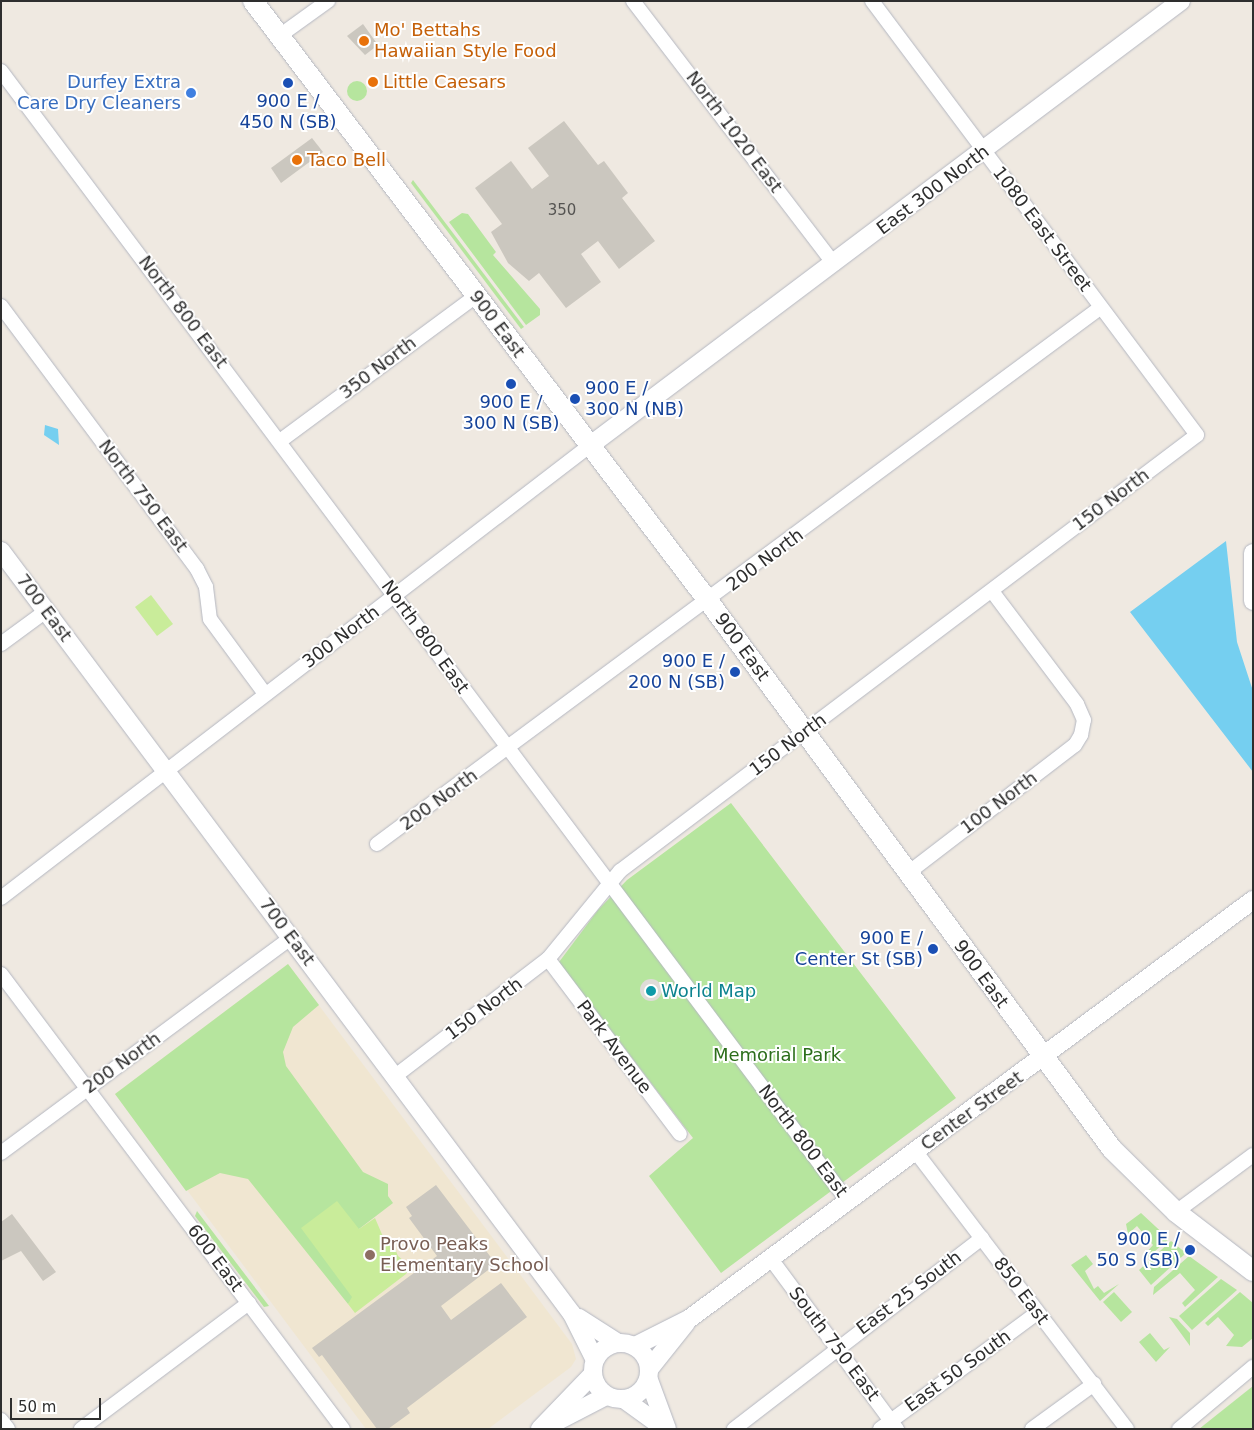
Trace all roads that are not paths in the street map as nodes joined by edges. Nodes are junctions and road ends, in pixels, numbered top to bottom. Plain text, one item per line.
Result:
1 (253, 1) edge
2 (328, 1) edge
3 (633, 1) edge
4 (872, 1) edge
5 (1181, 1) edge
6 (282, 34) junction
7 (1, 71) edge
8 (984, 152) junction
9 (834, 264) junction
10 (476, 296) junction
11 (1, 306) edge
12 (1101, 307) junction
13 (683, 376) joint
14 (1194, 431) joint
15 (280, 441) junction
16 (588, 447) junction
17 (1, 551) edge
18 (1253, 553) edge
19 (992, 591) junction
20 (394, 596) junction
21 (1253, 601) edge
22 (709, 602) junction
23 (46, 610) junction
24 (1, 644) edge
25 (265, 694) junction
26 (805, 732) junction
27 (508, 750) junction
28 (166, 771) junction
29 (378, 844) dead end
30 (908, 873) junction
31 (608, 884) junction
32 (1, 898) edge
33 (1253, 900) edge
34 (291, 938) junction
35 (548, 959) junction
36 (1, 974) edge
37 (1043, 1059) junction
38 (394, 1077) junction
39 (88, 1088) junction
40 (680, 1134) dead end
41 (916, 1152) junction
42 (1, 1153) edge
43 (1253, 1155) edge
44 (849, 1203) junction
45 (1176, 1212) junction
46 (982, 1238) junction
47 (771, 1259) junction
48 (1253, 1271) edge
49 (249, 1302) junction
50 (1037, 1313) junction
51 (572, 1314) junction
52 (690, 1319) junction
53 (626, 1345) junction
54 (838, 1348) junction
55 (594, 1367) junction
56 (1253, 1367) edge
57 (649, 1374) junction
58 (1094, 1384) junction
59 (606, 1396) junction
60 (625, 1400) junction
61 (1, 1420) edge
62 (889, 1426) edge
63 (8, 1429) edge
64 (81, 1429) edge
65 (343, 1429) edge
66 (541, 1429) edge
67 (666, 1429) edge
68 (734, 1429) edge
69 (1032, 1429) edge
70 (1128, 1429) edge
71 (1179, 1429) edge

1 - 6 main road, 900 East
2 - 6 street
3 - 9 street, North 1020 East
4 - 8 street, 1080 East Street
5 - 8 street, East 300 North
6 - 10 main road, 900 East
7 - 15 street, North 800 East
8 - 9 street, East 300 North
8 - 12 street, 1080 East Street
9 - 13 street, East 300 North
10 - 15 street, 350 North
10 - 16 main road, 900 East
11 - 25 street, North 750 East
12 - 14 street, 1080 East Street
12 - 22 street, 200 North
13 - 16 street, 300 North
14 - 19 street, 150 North
15 - 20 street, North 800 East
16 - 20 street, 300 North
16 - 22 main road, 900 East
17 - 23 street, 700 East
18 - 21 street
19 - 26 street, 150 North
19 - 30 street, 100 North
20 - 25 street, 300 North
20 - 27 street, North 800 East
22 - 26 main road, 900 East
22 - 27 street, 200 North
23 - 24 street
23 - 28 street, 700 East
25 - 28 street, 300 North
26 - 30 main road, 900 East
26 - 31 street, 150 North
27 - 29 street, 200 North
27 - 31 street, North 800 East
28 - 32 street, 300 North
28 - 34 street, 700 East
30 - 37 main road, 900 East
31 - 35 street, 150 North
31 - 44 street, North 800 East
33 - 37 street, Center Street
34 - 38 street, 700 East
34 - 39 street, 200 North
35 - 38 street, 150 North
35 - 40 street, Park Avenue
36 - 39 street, 600 East
37 - 41 street, Center Street
37 - 45 main road, 900 East
38 - 51 street, 700 East
39 - 42 street, 200 North
39 - 49 street, 600 East
41 - 44 street, Center Street
41 - 46 street, 850 East
43 - 45 street
44 - 47 street, Center Street
45 - 48 main road, 900 East
46 - 50 street, 850 East
46 - 54 street, East 25 South
47 - 52 street, Center Street
47 - 54 street, South 750 East
49 - 64 street
49 - 65 street, 600 East
50 - 58 street, 850 East
50 - 62 street, East 50 South
51 - 53 street, 700 East
51 - 55 street, 700 East
52 - 53 street, Center Street
52 - 57 street, Center Street
53 - 55 street
53 - 57 street
54 - 62 street, South 750 East
54 - 68 street, East 25 South
55 - 59 street
55 - 66 street
56 - 71 street
57 - 60 street
57 - 67 street
58 - 69 street
58 - 70 street, 850 East
59 - 60 street
59 - 66 street
60 - 67 street
61 - 63 street

